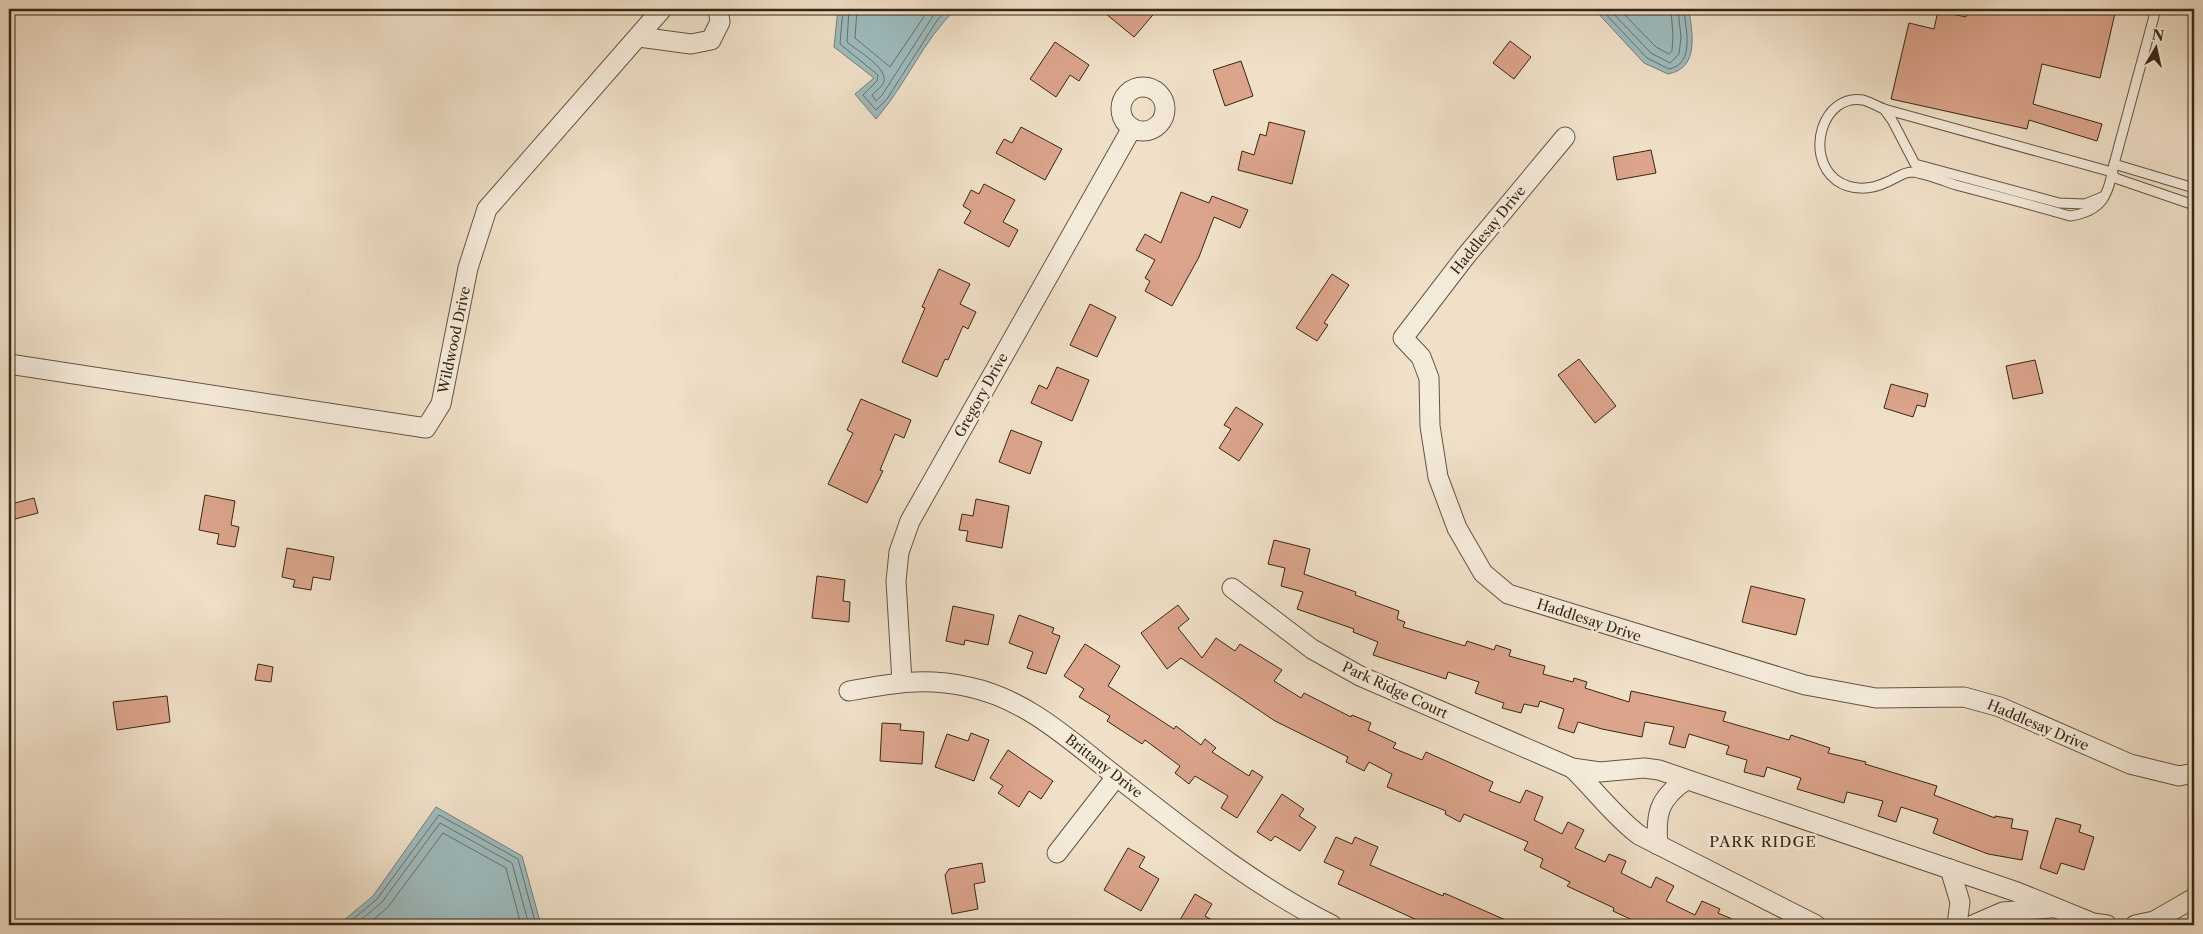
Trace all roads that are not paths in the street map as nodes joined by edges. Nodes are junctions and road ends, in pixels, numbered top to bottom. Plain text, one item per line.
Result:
1 (662, 9) edge
2 (718, 9) edge
3 (2156, 9) edge
4 (639, 37) junction
5 (1884, 109) junction
6 (1132, 128) dead end
7 (1566, 136) dead end
8 (2113, 168) junction
9 (2194, 188) edge
10 (2107, 194) junction
11 (2194, 205) edge
12 (9, 364) edge
13 (1232, 588) dead end
14 (902, 682) junction
15 (849, 691) dead end
16 (1572, 768) junction
17 (2194, 773) edge
18 (1116, 777) junction
19 (1686, 780) junction
20 (1658, 845) junction
21 (1057, 853) dead end
22 (1950, 869) junction
23 (2194, 898) edge
24 (2057, 908) junction
25 (1301, 918) edge
26 (1332, 925) edge
27 (1816, 925) edge
28 (1957, 925) edge
29 (1973, 925) edge
30 (2108, 925) edge
31 (2135, 925) edge

1 - 4 street, Wildwood Drive
2 - 4 street
3 - 8 lane
4 - 12 street, Wildwood Drive
5 - 8 lane
5 - 10 lane
5 - 10 lane
6 - 14 street, Gregory Drive
7 - 17 street, Haddlesay Drive
8 - 9 lane
8 - 10 lane
8 - 11 lane
13 - 16 street, Park Ridge Court
14 - 15 street, Brittany Drive
14 - 18 street, Brittany Drive
16 - 19 street, Park Ridge Court
16 - 20 street, Park Ridge Court
18 - 21 street
18 - 25 street, Brittany Drive
19 - 20 street
19 - 22 street, Park Ridge Court
20 - 27 street, Park Ridge Court
22 - 24 street, Park Ridge Court
22 - 28 street
23 - 31 street
24 - 29 street, Park Ridge Court
24 - 30 street, Park Ridge Court
25 - 26 street, Brittany Drive

